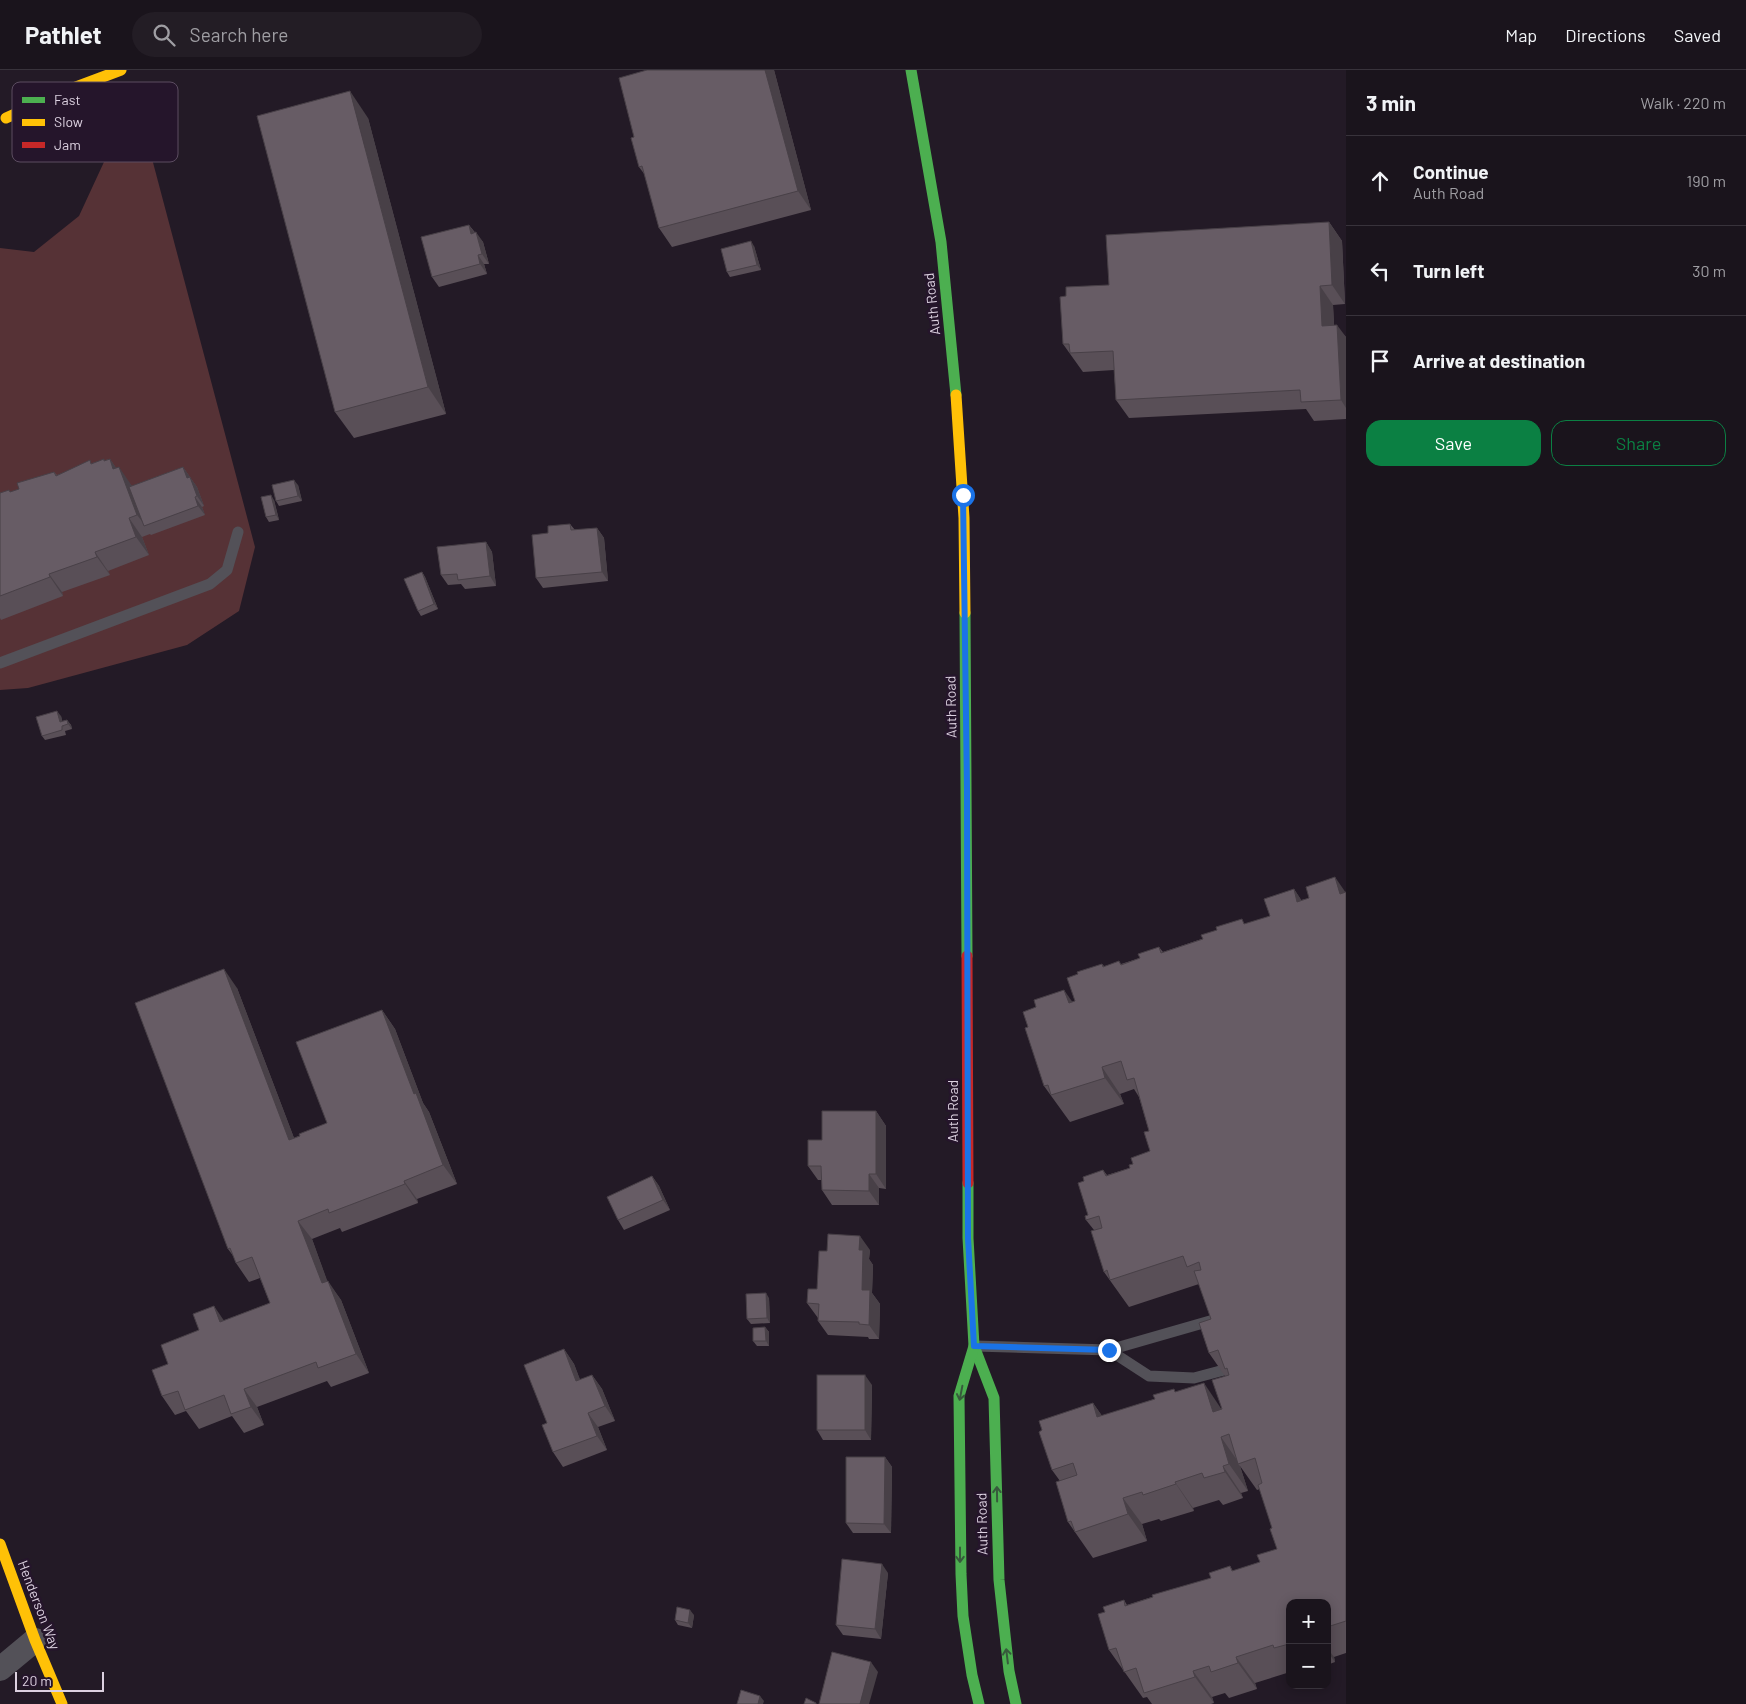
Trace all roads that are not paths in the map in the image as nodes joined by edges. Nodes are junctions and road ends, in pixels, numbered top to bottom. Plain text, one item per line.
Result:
1 (121, 70) edge
2 (911, 70) edge
3 (89, 82) edge
4 (12, 115) edge
5 (6, 118) dead end
6 (238, 532) dead end
7 (0, 663) edge
8 (1210, 1321) edge
9 (974, 1346) junction
10 (1109, 1350) junction
11 (1224, 1370) edge
12 (0, 1544) edge
13 (35, 1640) junction
14 (0, 1669) edge
15 (62, 1704) edge
16 (979, 1704) edge
17 (1016, 1704) edge

1 - 3 main road
2 - 9 main road, Auth Road
4 - 5 main road
6 - 7 lane
8 - 10 lane
9 - 10 lane
9 -> 16 main road, Auth Road
17 -> 9 main road, Auth Road
10 - 11 lane
12 - 13 main road, Henderson Way
13 - 14 street
13 - 15 main road, Henderson Way

